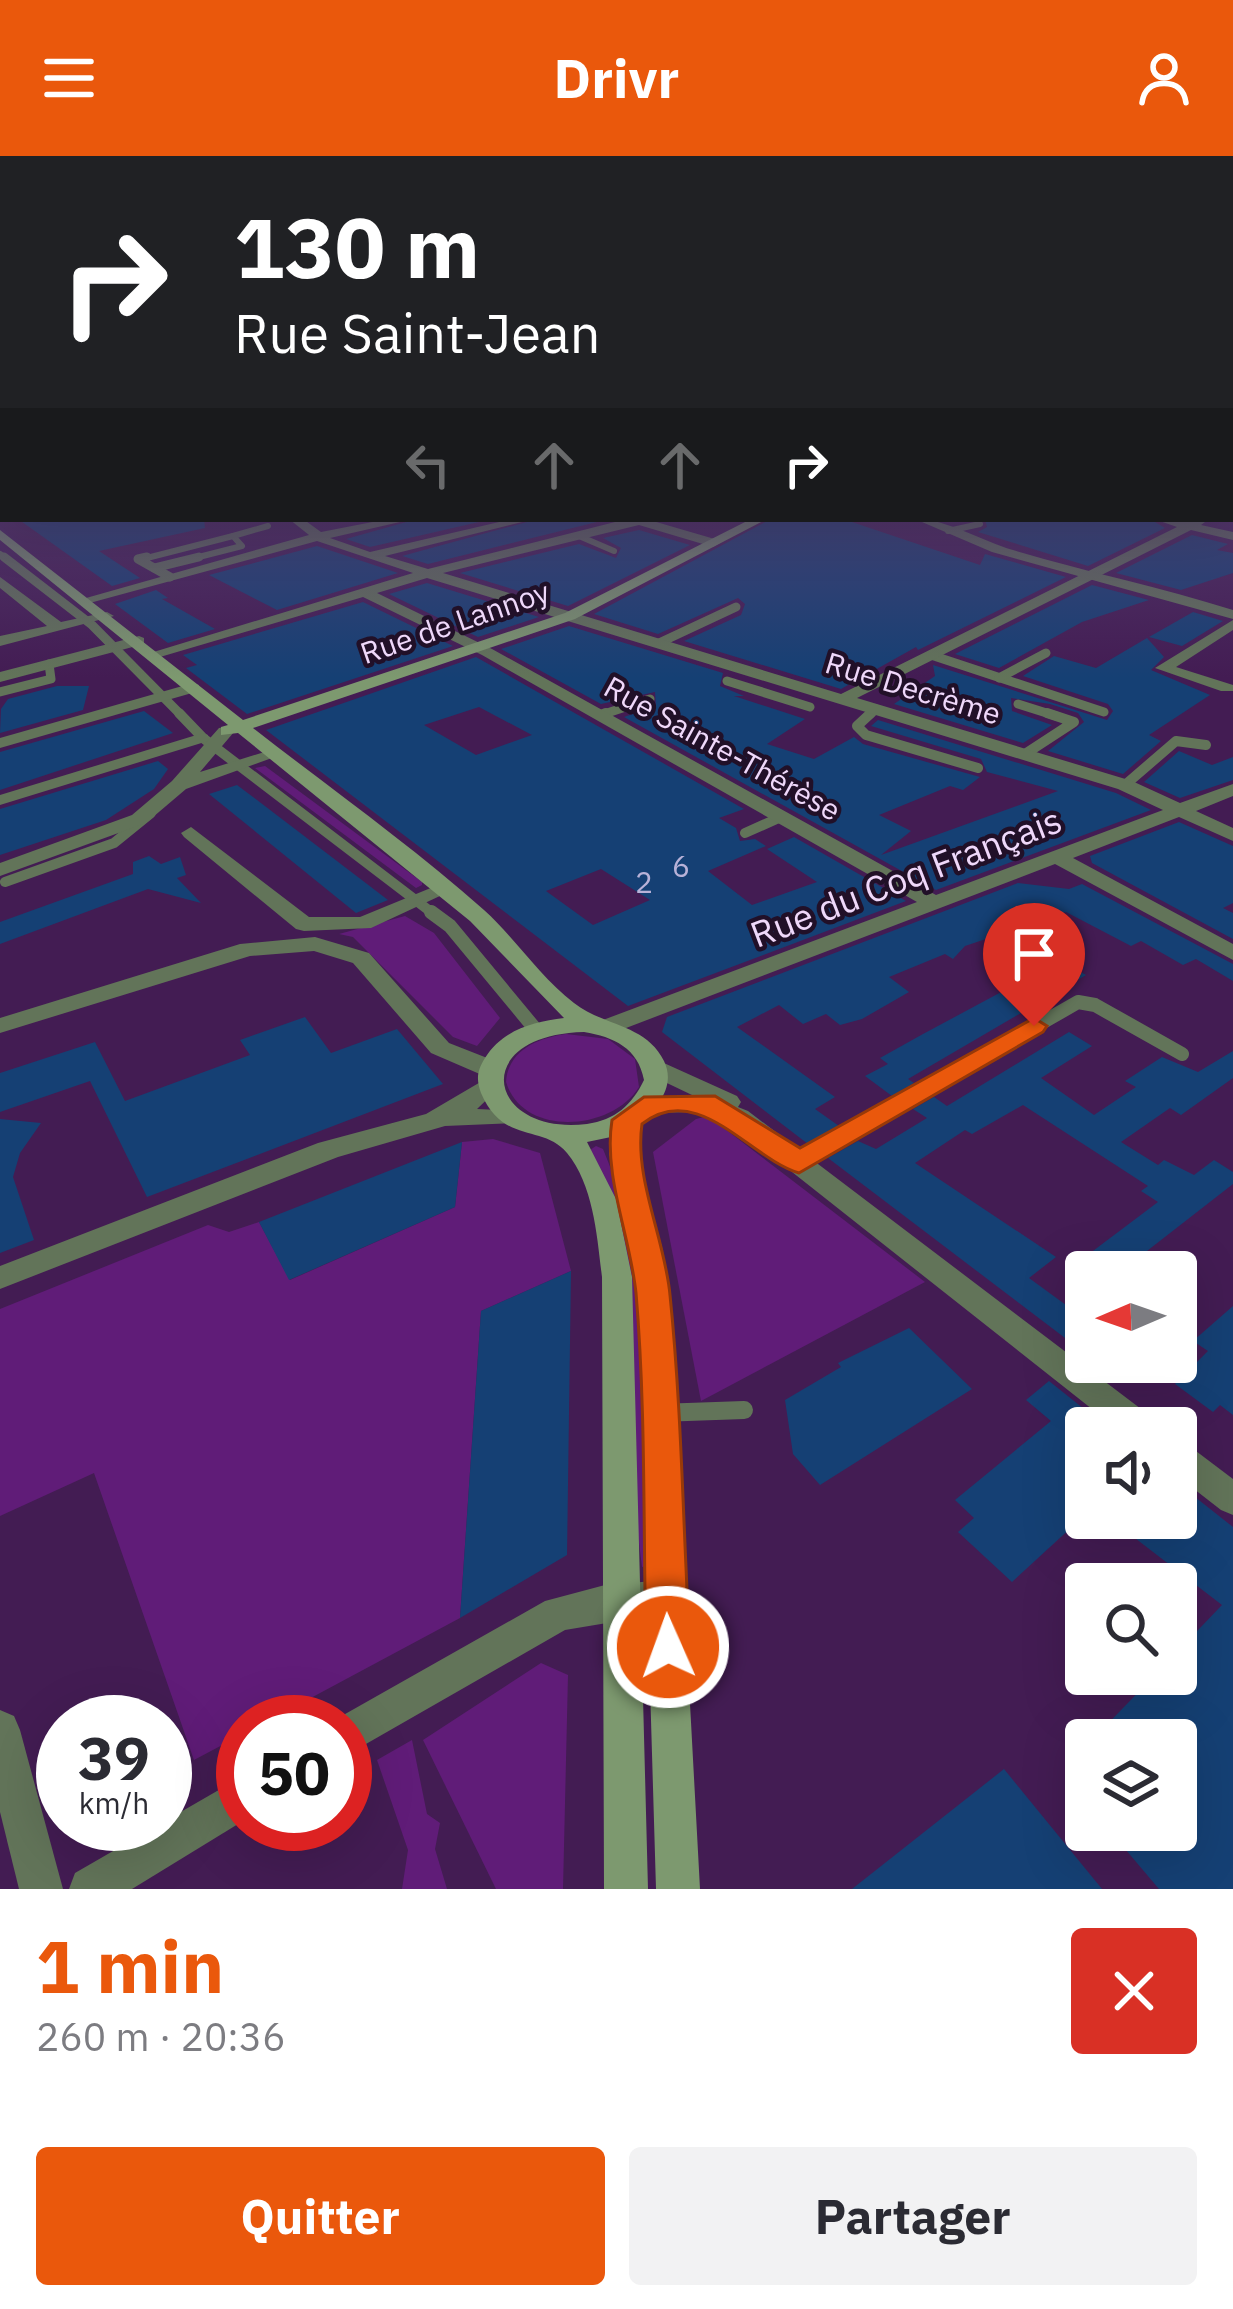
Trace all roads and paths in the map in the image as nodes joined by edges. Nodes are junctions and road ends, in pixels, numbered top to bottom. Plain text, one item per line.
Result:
1 (299, 522) edge
2 (393, 522) edge
3 (515, 522) edge
4 (629, 522) edge
5 (643, 522) edge
6 (754, 522) edge
7 (927, 522) edge
8 (264, 523) edge
9 (1196, 523) edge
10 (980, 524) dead end
11 (947, 532) junction
12 (0, 534) edge
13 (233, 536) junction
14 (579, 536) junction
15 (1233, 536) edge
16 (316, 538) junction
17 (713, 543) junction
18 (286, 545) junction
19 (614, 551) dead end
20 (0, 554) edge
21 (370, 556) junction
22 (154, 568) junction
23 (428, 573) junction
24 (1092, 575) junction
25 (170, 577) junction
26 (0, 581) edge
27 (364, 592) junction
28 (86, 599) junction
29 (736, 607) dead end
30 (106, 616) junction
31 (570, 616) junction
32 (1233, 619) edge
33 (86, 621) junction
34 (58, 627) junction
35 (132, 640) junction
36 (0, 641) edge
37 (659, 643) junction
38 (477, 647) junction
39 (109, 649) junction
40 (1046, 653) dead end
41 (154, 654) junction
42 (931, 655) junction
43 (50, 664) junction
44 (0, 677) edge
45 (999, 678) junction
46 (727, 681) dead end
47 (786, 681) junction
48 (1227, 688) dead end
49 (186, 690) junction
50 (0, 692) edge
51 (767, 694) junction
52 (160, 698) junction
53 (650, 699) dead end
54 (843, 699) junction
55 (1018, 704) dead end
56 (810, 707) dead end
57 (876, 709) junction
58 (1104, 712) dead end
59 (601, 715) junction
60 (220, 736) junction
61 (0, 743) edge
62 (1206, 745) dead end
63 (1025, 754) junction
64 (266, 756) junction
65 (238, 766) junction
66 (978, 768) dead end
67 (179, 785) junction
68 (1125, 785) junction
69 (1233, 790) edge
70 (0, 800) edge
71 (1180, 810) junction
72 (781, 817) junction
73 (191, 832) dead end
74 (745, 832) dead end
75 (1233, 835) edge
76 (1057, 857) junction
77 (3, 876) edge
78 (445, 890) junction
79 (419, 901) junction
80 (936, 904) junction
81 (1233, 953) edge
82 (552, 996) junction
83 (0, 1026) edge
84 (597, 1027) junction
85 (540, 1029) junction
86 (1182, 1054) dead end
87 (655, 1066) junction
88 (490, 1077) junction
89 (636, 1113) junction
90 (511, 1117) junction
91 (418, 1123) junction
92 (562, 1133) junction
93 (765, 1136) junction
94 (799, 1162) junction
95 (0, 1278) edge
96 (1114, 1407) edge
97 (744, 1410) dead end
98 (659, 1413) junction
99 (1197, 1471) edge
100 (1224, 1492) edge
101 (666, 1598) junction
102 (621, 1601) junction
103 (372, 1720) edge
104 (0, 1730) edge
105 (216, 1813) edge
106 (41, 1889) edge
107 (91, 1889) edge
108 (626, 1889) edge
109 (678, 1889) edge

1 - 16 street
2 - 16 street
3 - 21 street
4 - 14 street
5 - 17 street
6 - 17 main road, Rue de Lannoy
7 - 11 street
8 - 13 lane
8 - 18 lane
9 - 15 street
9 - 24 street
10 - 11 lane
11 - 24 street
12 - 28 main road
13 - 22 lane
13 - 22 lane
14 - 19 lane
14 - 23 street
16 - 18 street
16 - 21 street, Rue Decrème
17 - 31 main road, Rue de Lannoy
18 - 25 street
20 - 33 lane
21 - 23 street, Rue Decrème
22 - 25 lane
23 - 27 street
23 - 31 street, Rue Decrème
24 - 32 street
24 - 42 street
25 - 28 street
26 - 34 street
27 - 38 street, Rue Sainte-Thérèse
27 - 41 street
28 - 30 main road
29 - 37 lane
30 - 33 street
30 - 35 main road
31 - 37 street, Rue Decrème
31 - 38 main road, Rue de Lannoy
32 - 48 street
33 - 34 street
33 - 39 lane
34 - 36 street
35 - 39 street
35 - 41 main road
35 - 49 main road
37 - 47 street, Rue Decrème
38 - 59 street, Rue Sainte-Thérèse
38 - 60 main road, Rue de Lannoy
39 - 43 street
39 - 52 lane
40 - 45 lane
41 - 49 main road
42 - 45 lane
42 - 54 street
43 - 44 street
43 - 50 lane
45 - 58 lane
46 - 51 lane
47 - 51 lane
47 - 54 street, Rue Decrème
49 - 52 street
49 - 60 main road
51 - 56 lane
52 - 60 lane
52 - 61 street
53 - 59 lane
54 - 57 street, Rue Decrème
55 - 63 lane
57 - 63 street, Rue Decrème
57 - 66 lane
59 - 72 street, Rue Sainte-Thérèse
60 - 64 main road
60 - 65 lane
60 - 67 street
60 - 70 street
62 - 68 lane
63 - 68 street, Rue Decrème
64 - 65 street
64 - 78 main road
65 - 67 street
65 - 79 lane
67 - 77 street
68 - 71 street, Rue Decrème
69 - 71 street, Rue du Coq Français
71 - 75 street, Rue Decrème
71 - 76 street, Rue du Coq Français
72 - 74 lane
72 - 80 street, Rue Sainte-Thérèse
73 - 79 street
76 - 80 street, Rue du Coq Français
76 - 81 street
78 - 79 street
78 - 82 main road
79 - 85 lane
80 - 84 street, Rue du Coq Français
82 - 84 main road
82 - 85 main road
83 - 88 street
84 - 85 main road
84 - 87 main road
85 - 88 main road
86 - 94 lane
87 - 89 main road
87 - 93 street
88 - 90 main road
88 - 91 street
89 - 92 main road
89 - 93 street
89 - 98 main road
90 - 91 street
90 - 92 main road
91 - 95 street
92 - 102 main road
93 - 94 street
94 - 96 street
97 - 98 lane
98 - 101 main road
99 - 100 street
101 - 102 street
101 - 109 main road
102 - 103 street
102 - 108 main road
104 - 106 street
105 - 107 street

